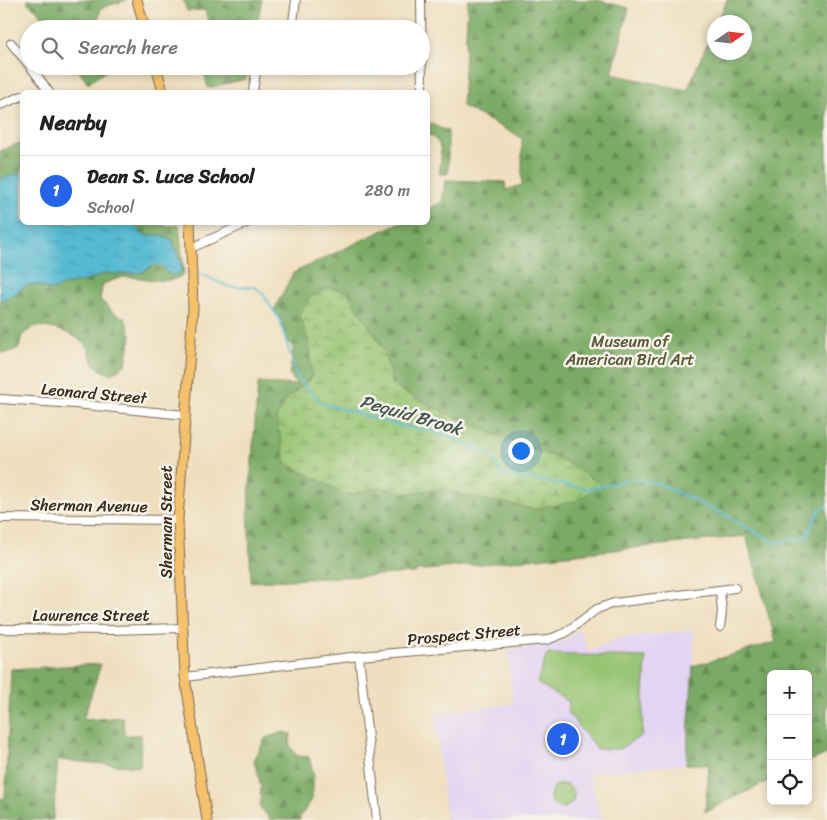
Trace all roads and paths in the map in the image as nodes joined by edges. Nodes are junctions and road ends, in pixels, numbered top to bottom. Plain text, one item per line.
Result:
1 (137, 0) edge
2 (296, 0) edge
3 (421, 0) edge
4 (143, 20) edge
5 (293, 20) edge
6 (421, 20) edge
7 (11, 43) dead end
8 (20, 54) edge
9 (36, 75) edge
10 (158, 75) edge
11 (256, 75) edge
12 (422, 75) edge
13 (48, 90) edge
14 (162, 90) edge
15 (253, 90) edge
16 (422, 90) edge
17 (20, 96) edge
18 (0, 105) edge
19 (190, 225) edge
20 (242, 225) edge
21 (191, 248) junction
22 (0, 399) edge
23 (185, 415) junction
24 (0, 518) edge
25 (178, 520) junction
26 (735, 588) dead end
27 (720, 590) junction
28 (182, 628) junction
29 (720, 628) dead end
30 (0, 629) edge
31 (359, 656) junction
32 (185, 677) junction
33 (207, 820) edge
34 (377, 820) edge

1 - 4 main road
2 - 5 street
3 - 6 street
7 - 8 street
9 - 13 street
10 - 14 main road
11 - 15 street
12 - 16 street
17 - 18 street
19 - 21 main road, Sherman Street
20 - 21 street
21 - 23 main road, Sherman Street
22 - 23 street, Leonard Street
23 - 25 main road, Sherman Street
24 - 25 street, Sherman Avenue
25 - 28 main road, Sherman Street
26 - 27 street, Prospect Street
27 - 29 street
27 - 31 street, Prospect Street
28 - 30 street, Lawrence Street
28 - 32 main road, Sherman Street
31 - 32 street, Prospect Street
31 - 34 street
32 - 33 main road, Sherman Street

